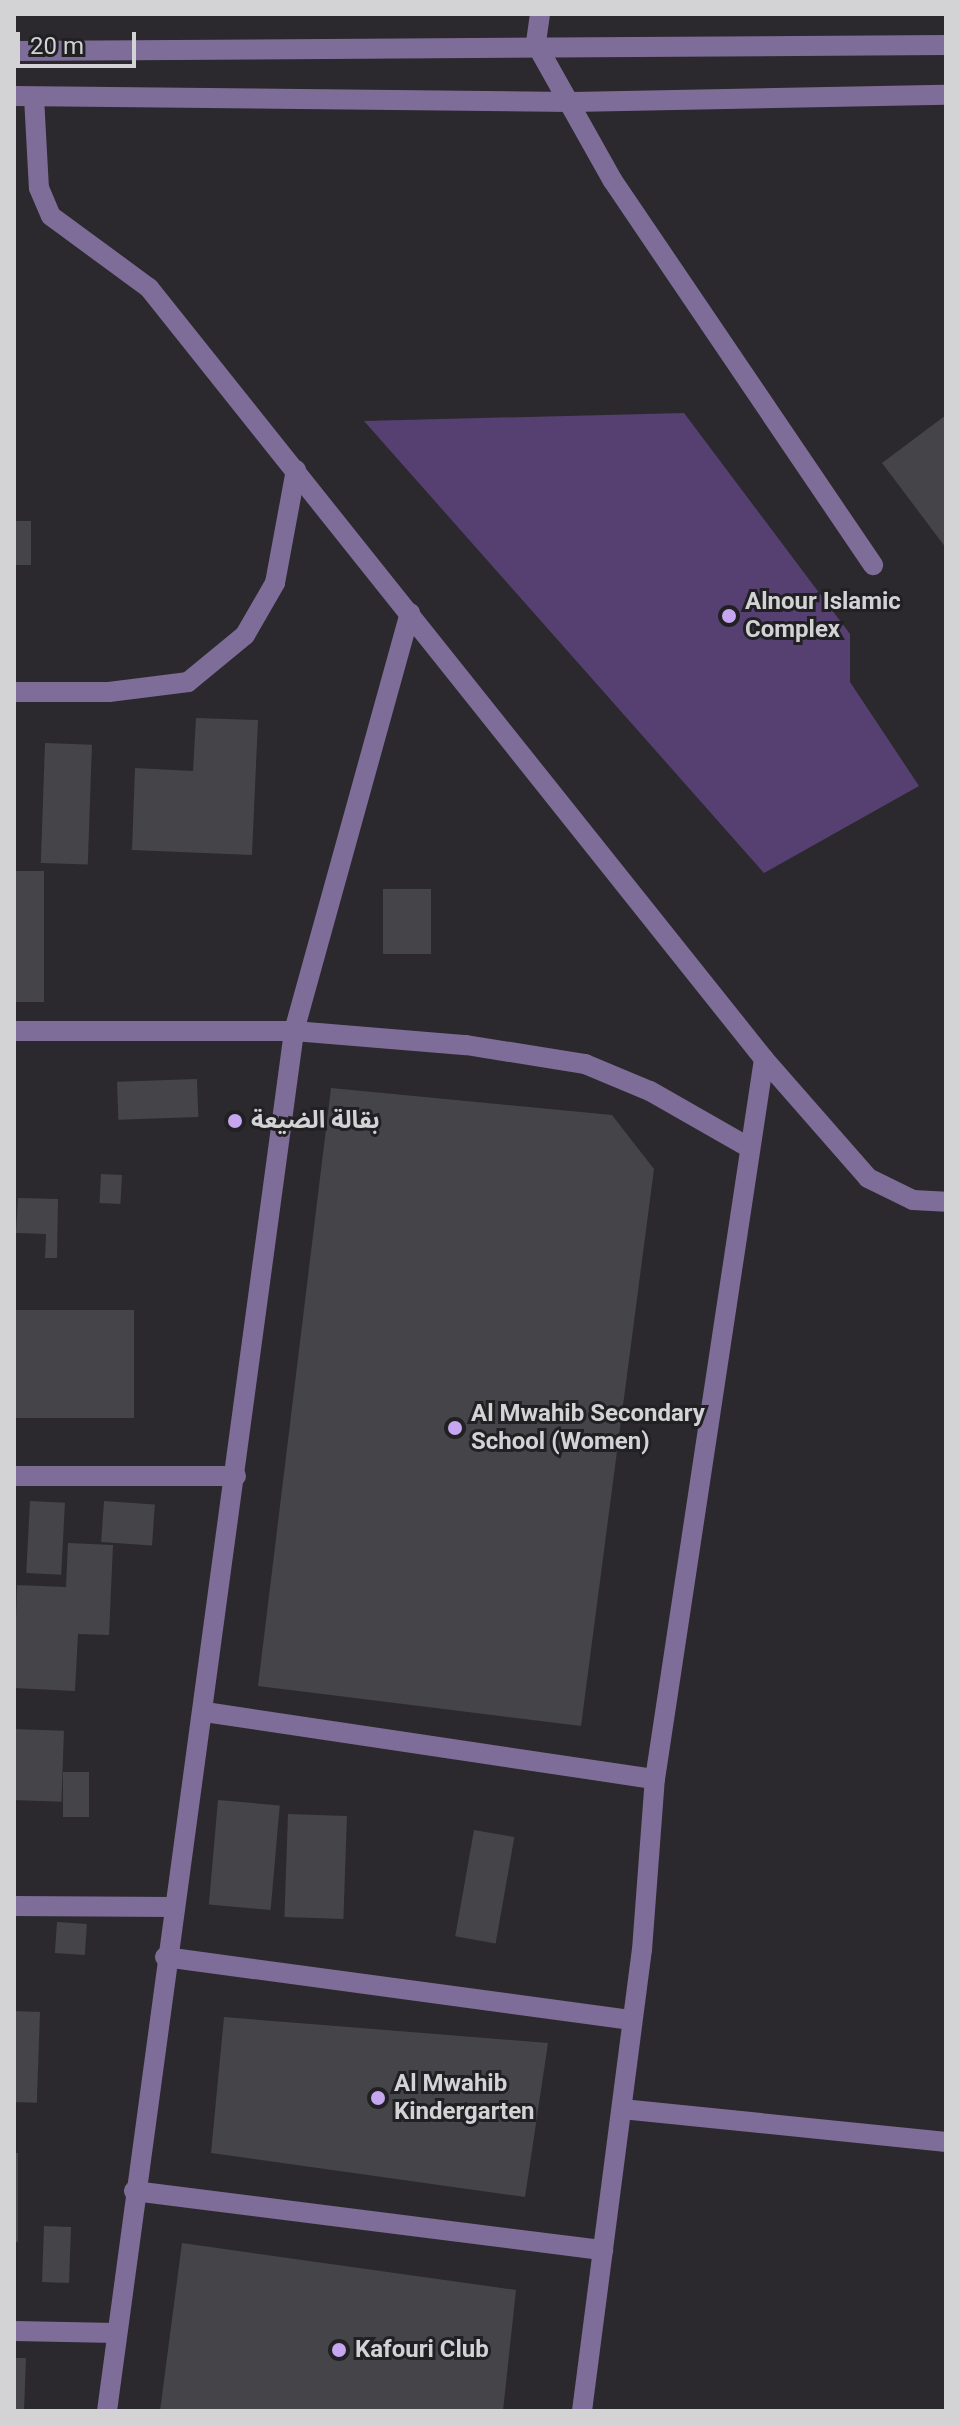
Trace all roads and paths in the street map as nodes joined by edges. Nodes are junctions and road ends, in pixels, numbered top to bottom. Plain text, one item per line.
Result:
1 (540, 14) edge
2 (536, 44) junction
3 (946, 45) edge
4 (14, 51) edge
5 (946, 95) edge
6 (24, 96) edge
7 (572, 102) junction
8 (296, 470) junction
9 (873, 565) dead end
10 (410, 613) junction
11 (14, 692) edge
12 (14, 1031) edge
13 (294, 1031) junction
14 (764, 1059) junction
15 (750, 1148) junction
16 (946, 1202) edge
17 (14, 1476) edge
18 (236, 1476) junction
19 (205, 1712) junction
20 (655, 1779) junction
21 (14, 1906) edge
22 (173, 1907) junction
23 (165, 1957) junction
24 (632, 2020) junction
25 (622, 2109) junction
26 (946, 2142) edge
27 (134, 2191) junction
28 (603, 2250) junction
29 (14, 2331) edge
30 (117, 2333) junction
31 (107, 2411) edge
32 (582, 2411) edge

1 - 2 street
2 - 3 street
2 - 4 street
2 - 7 street
5 - 7 street
6 - 7 street
6 - 8 street
7 - 9 street
8 - 10 street
8 - 11 street
10 - 13 street
10 - 14 street
12 - 13 street
13 - 15 street
13 - 18 street
14 - 15 street
14 - 16 street
15 - 20 street
17 - 18 street
18 - 19 street
19 - 20 street
19 - 22 street
20 - 24 street
21 - 22 street
22 - 23 street
23 - 24 street
23 - 27 street
24 - 25 street
25 - 26 street
25 - 28 street
27 - 28 street
27 - 30 street
28 - 32 street
29 - 30 street
30 - 31 street

